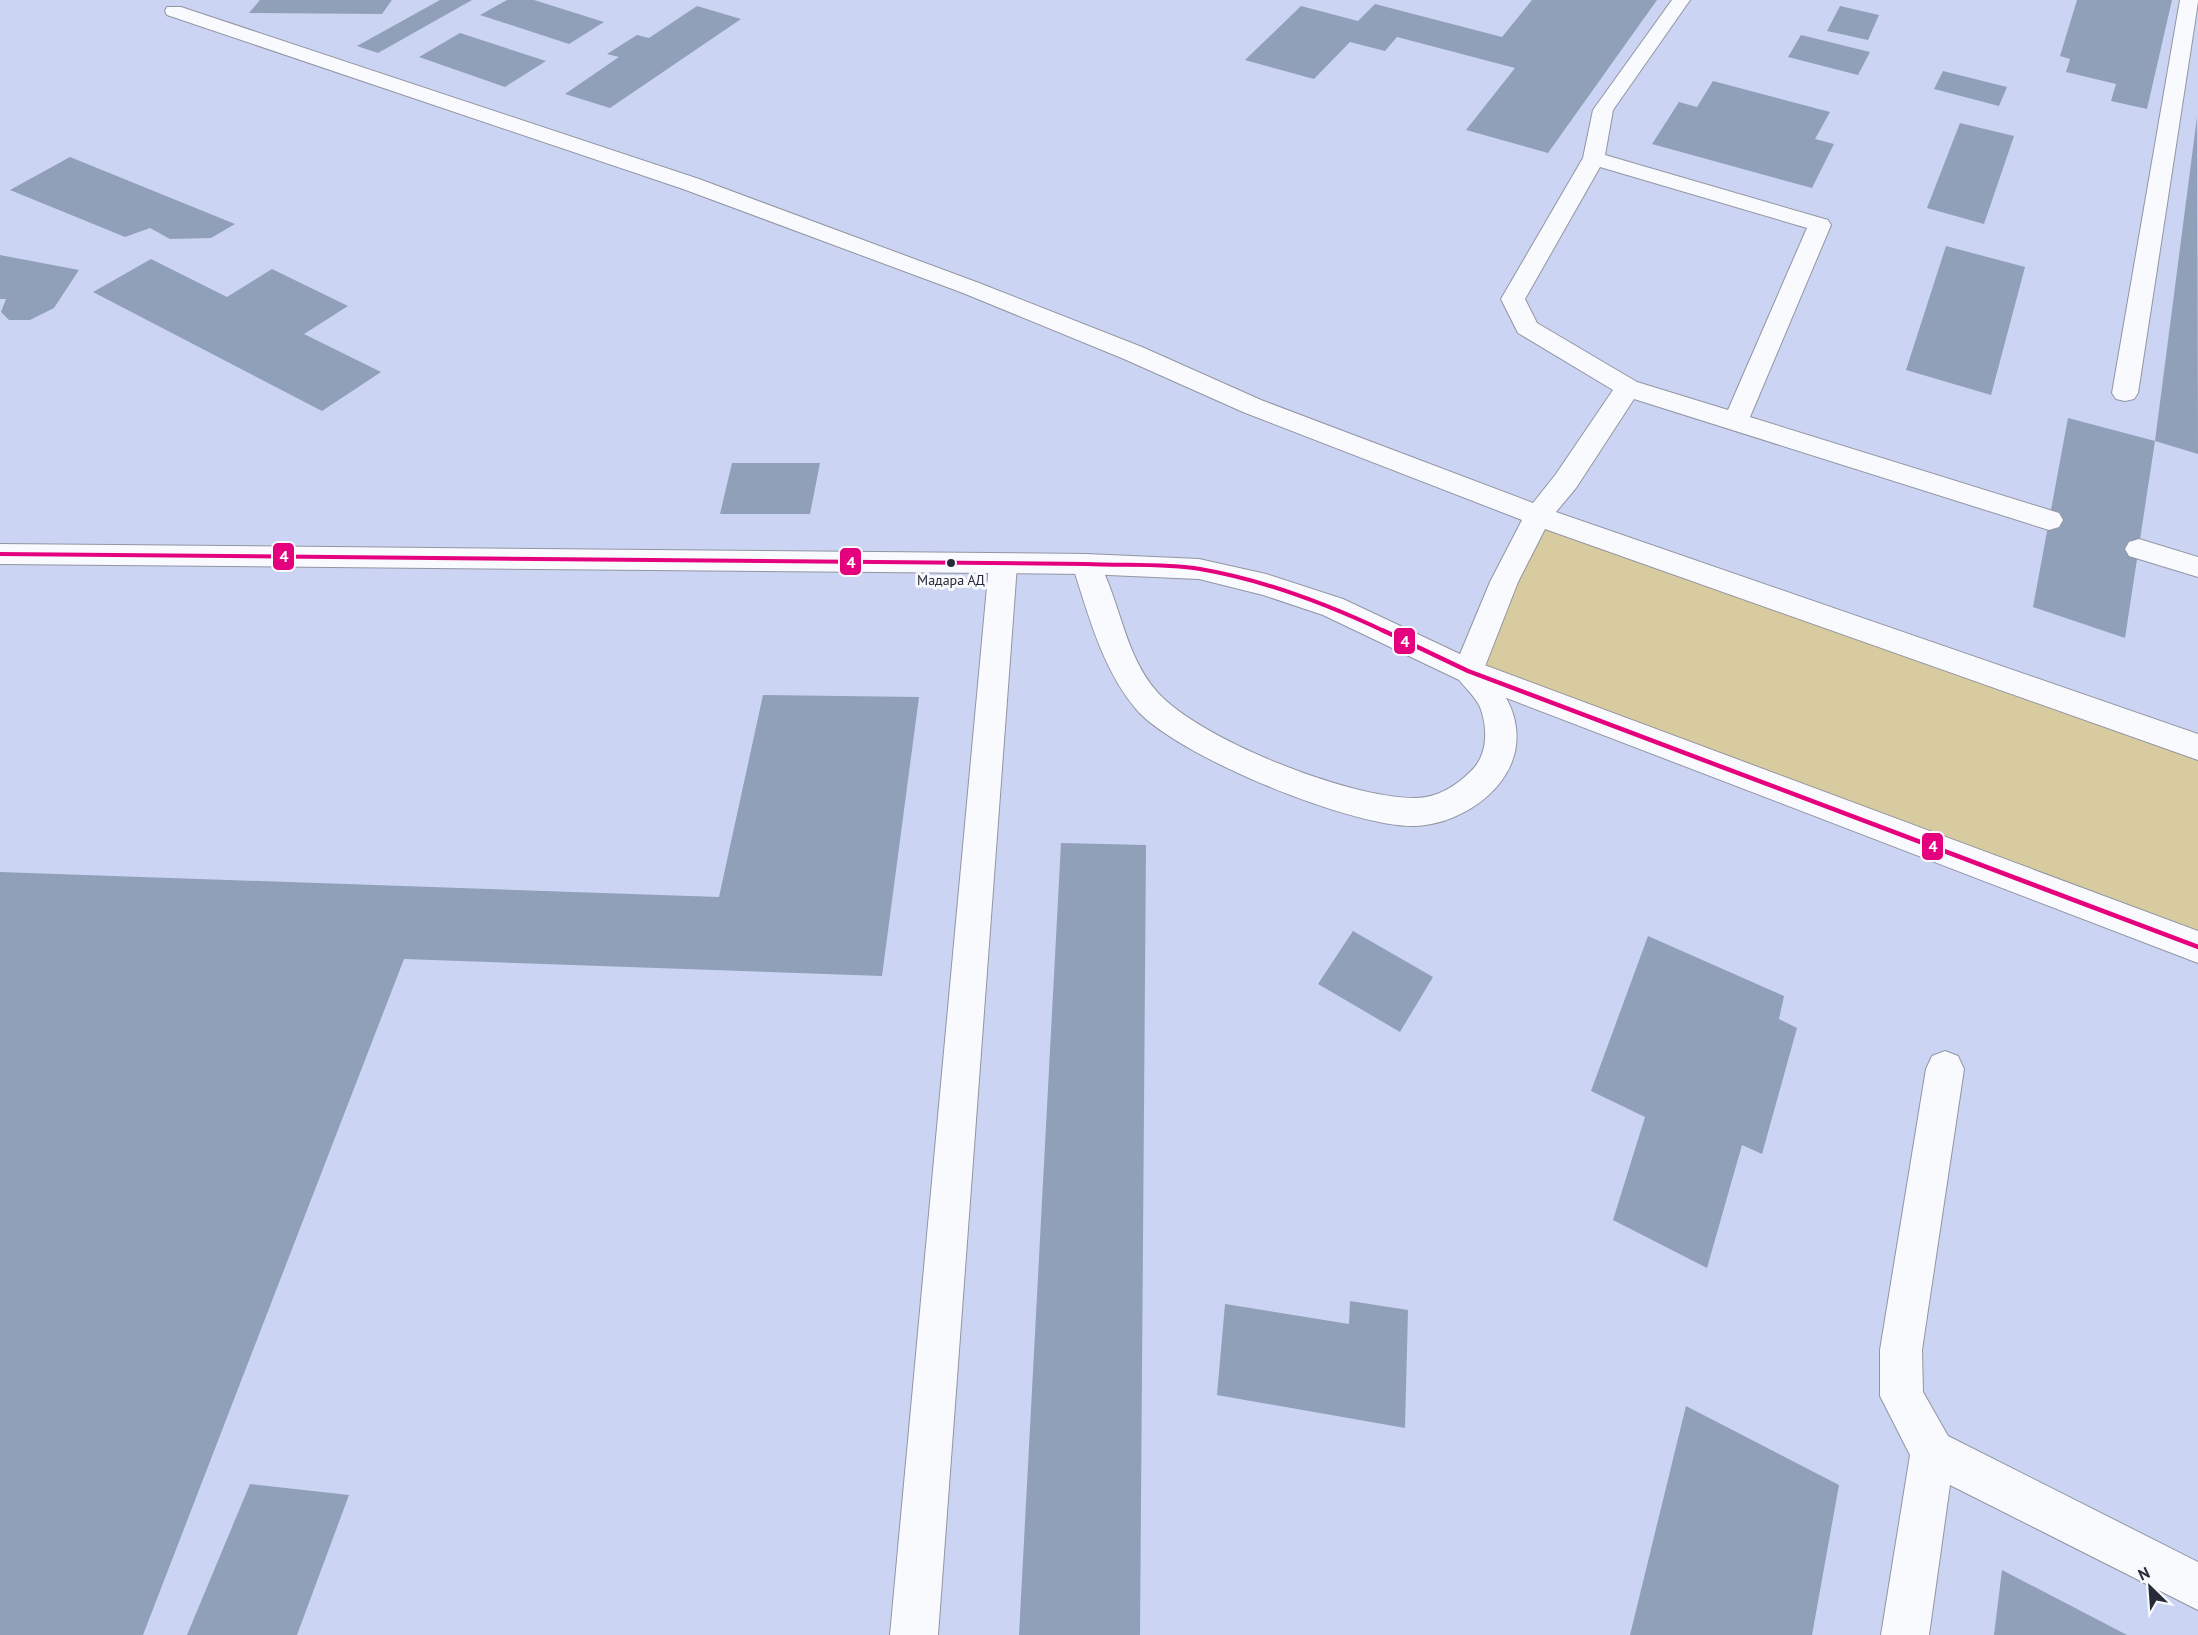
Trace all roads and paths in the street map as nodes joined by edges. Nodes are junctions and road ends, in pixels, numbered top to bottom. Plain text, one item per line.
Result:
1 (1681, 0) edge
2 (2189, 0) edge
3 (174, 11) dead end
4 (1594, 158) junction
5 (1628, 388) junction
6 (2125, 393) dead end
7 (1735, 423) junction
8 (1538, 516) junction
9 (2049, 520) dead end
10 (2139, 549) dead end
11 (0, 554) edge
12 (1086, 564) junction
13 (1003, 565) junction
14 (2198, 567) edge
15 (1468, 671) junction
16 (2198, 747) edge
17 (2198, 947) edge
18 (1945, 1069) dead end
19 (1932, 1452) junction
20 (2198, 1587) edge
21 (914, 1635) edge
22 (1905, 1635) edge

1 - 4 main road
2 - 6 main road
3 - 8 main road
4 - 5 main road
4 - 7 main road
5 - 7 main road
5 - 8 main road
7 - 9 main road
8 - 15 main road
8 - 16 main road
10 - 14 main road
11 - 13 main road
12 - 13 main road
12 - 15 main road
12 - 15 main road
13 - 21 main road
15 - 17 main road
18 - 19 main road
19 - 20 main road
19 - 22 main road

